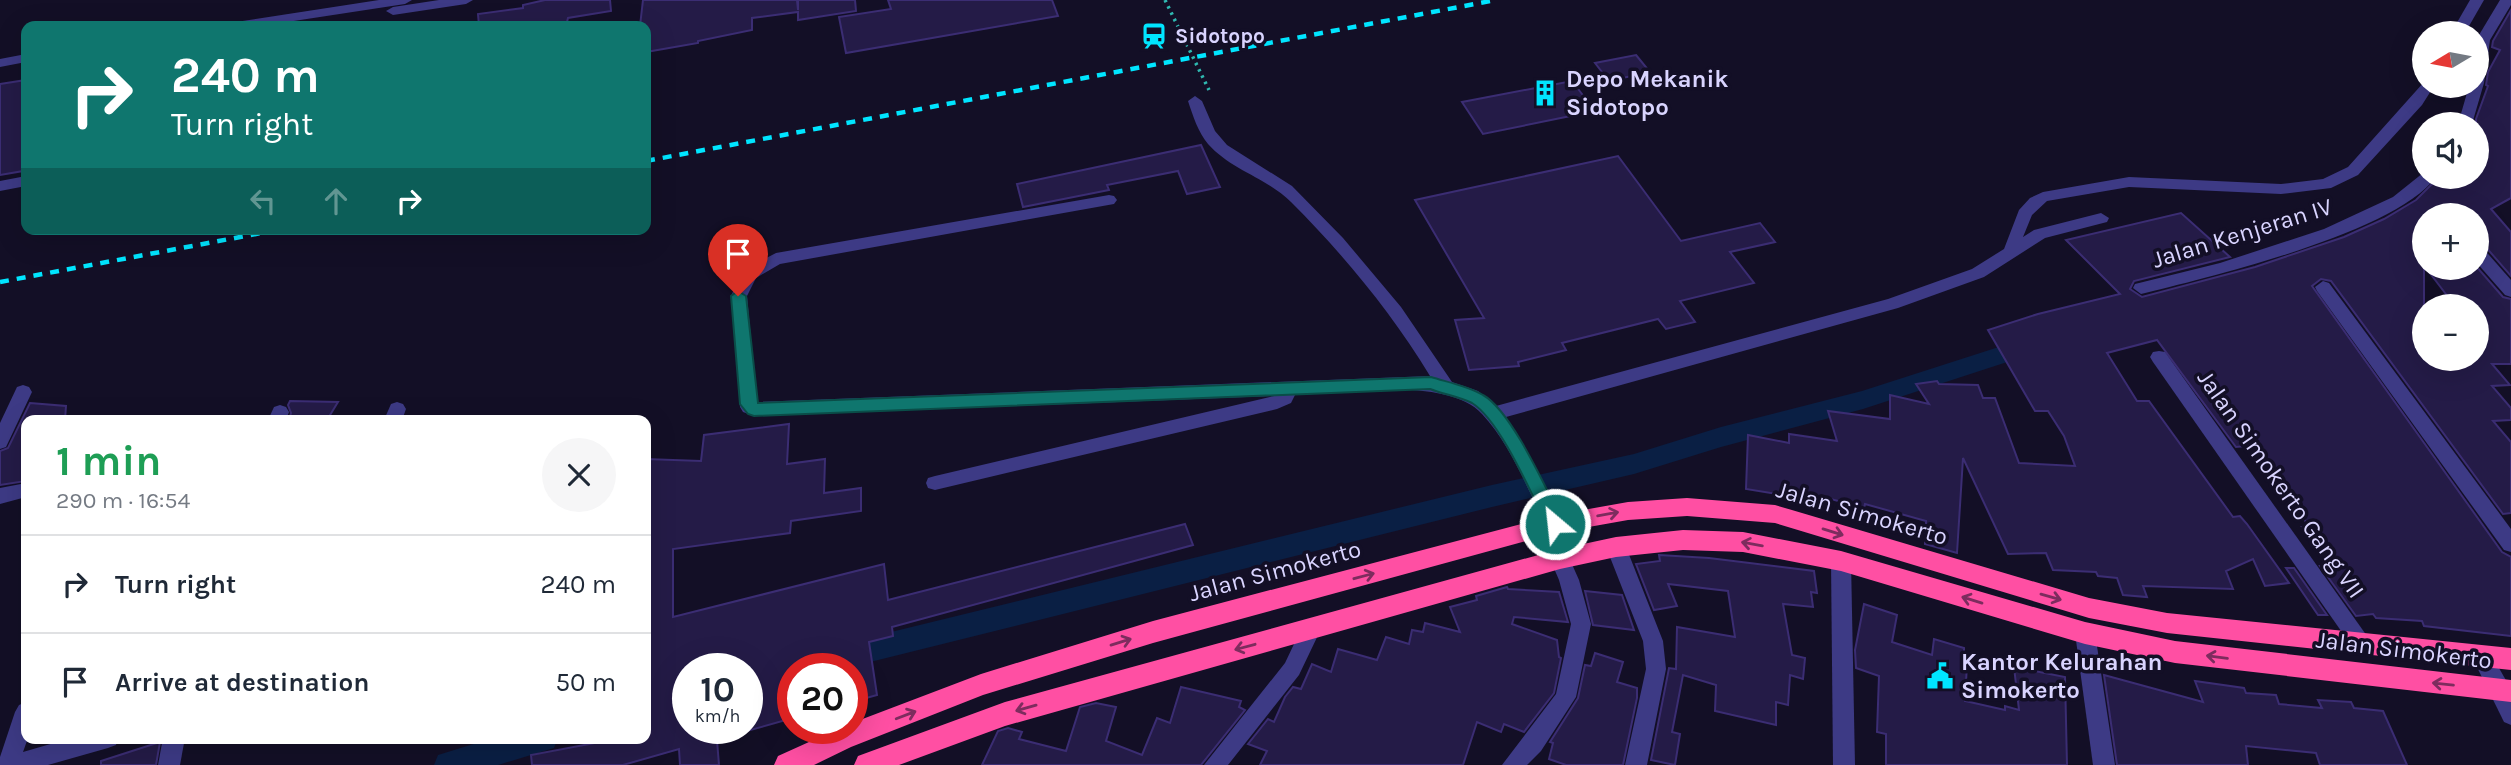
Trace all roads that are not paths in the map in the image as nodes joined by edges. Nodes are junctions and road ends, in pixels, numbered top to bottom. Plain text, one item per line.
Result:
1 (405, 0) edge
2 (466, 0) edge
3 (2477, 0) edge
4 (2507, 0) edge
5 (268, 21) edge
6 (330, 21) edge
7 (2465, 21) edge
8 (21, 59) edge
9 (0, 62) edge
10 (21, 72) edge
11 (0, 75) edge
12 (2420, 98) edge
13 (1195, 101) road end
14 (2469, 112) edge
15 (21, 182) edge
16 (0, 186) edge
17 (2413, 189) edge
18 (1109, 200) dead end
19 (2101, 218) dead end
20 (2010, 254) junction
21 (2489, 266) edge
22 (2323, 286) dead end
23 (2141, 288) dead end
24 (2511, 291) edge
25 (2159, 357) dead end
26 (1445, 386) junction
27 (1290, 389) junction
28 (23, 393) dead end
29 (1492, 414) junction
30 (0, 442) edge
31 (935, 483) dead end
32 (21, 491) edge
33 (0, 496) edge
34 (1555, 524) junction
35 (2511, 544) edge
36 (1616, 547) junction
37 (1560, 559) junction
38 (1841, 561) junction
39 (1311, 629) junction
40 (2085, 632) junction
41 (2360, 642) junction
42 (2481, 655) junction
43 (2511, 659) edge
44 (2506, 690) edge
45 (2511, 715) edge
46 (21, 730) edge
47 (86, 744) edge
48 (173, 744) edge
49 (799, 762) edge
50 (11, 765) edge
51 (169, 765) edge
52 (867, 765) edge
53 (1215, 765) edge
54 (1513, 765) edge
55 (1636, 765) edge
56 (1844, 765) edge
57 (2104, 765) edge

1 - 5 street
2 - 6 street
3 - 7 street
4 - 14 street
8 - 9 street
10 - 11 street
12 - 20 street
13 - 26 street
15 - 16 street
17 - 23 street, Jalan Kenjeran IV
18 - 27 street
19 - 20 street
20 - 29 street
21 - 24 street
22 - 35 street
25 - 41 street, Jalan Simokerto Gang VII
26 - 27 street
26 - 29 street
27 - 31 street
28 - 30 street
29 - 34 street
32 - 33 street
34 -> 41 highway, Jalan Simokerto
49 -> 34 highway, Jalan Simokerto
36 - 37 highway, Jalan Simokerto
38 -> 36 highway, Jalan Simokerto
36 - 55 street
37 - 39 highway, Jalan Simokerto
37 - 54 street
40 -> 38 highway, Jalan Simokerto
38 - 56 street
39 -> 52 highway, Jalan Simokerto
39 - 53 street
44 -> 40 highway, Jalan Simokerto
40 - 57 street
41 - 42 highway, Jalan Simokerto
42 - 43 highway, Jalan Simokerto
42 - 44 street
44 - 45 street
46 - 50 street
47 - 50 street
48 - 51 street

